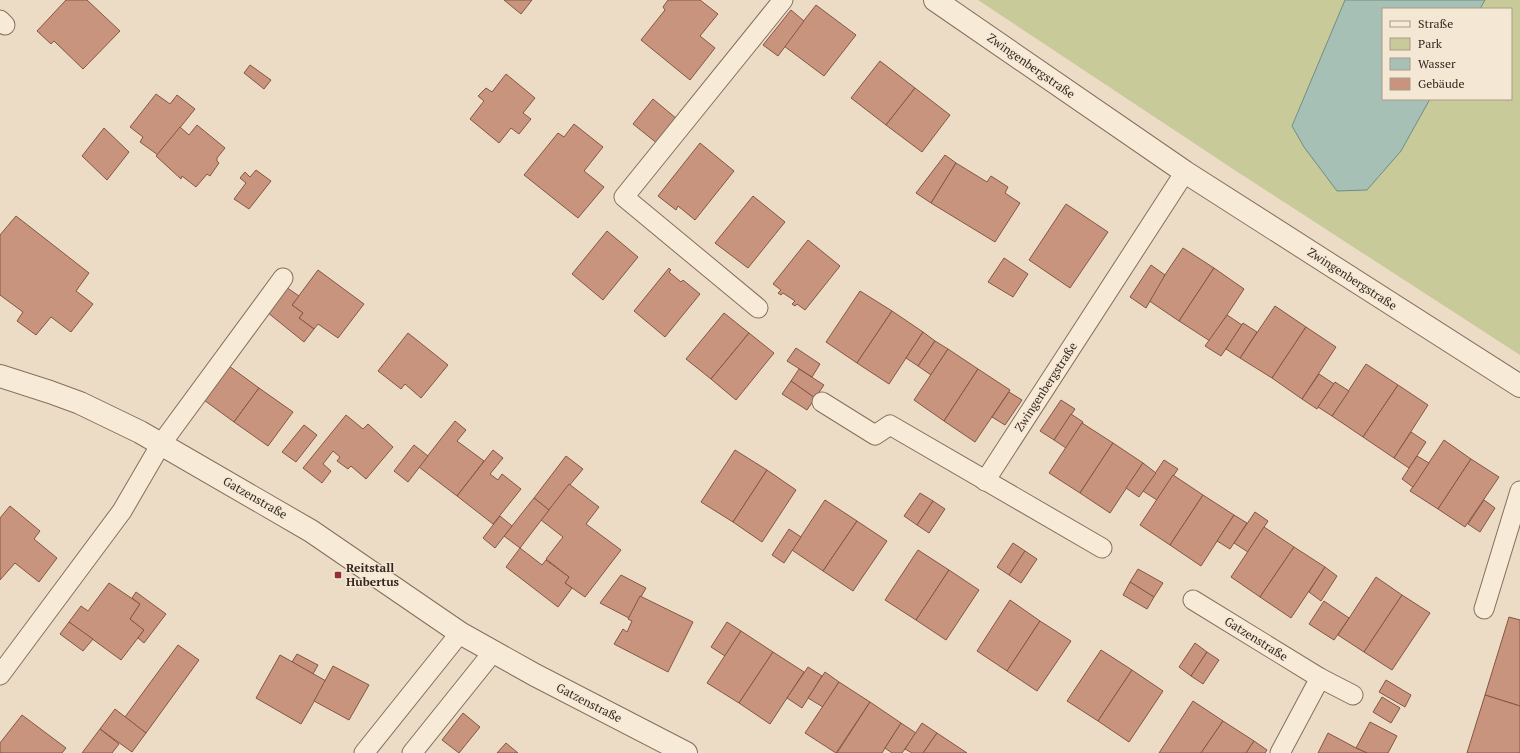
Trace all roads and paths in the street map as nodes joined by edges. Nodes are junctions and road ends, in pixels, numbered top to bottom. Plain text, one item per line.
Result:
1 (783, 0) edge
2 (935, 0) edge
3 (1185, 172) junction
4 (283, 278) dead end
5 (758, 308) dead end
6 (0, 376) edge
7 (1520, 386) edge
8 (822, 402) dead end
9 (161, 444) junction
10 (984, 481) junction
11 (1520, 491) edge
12 (1102, 548) dead end
13 (1193, 600) dead end
14 (1484, 609) dead end
15 (460, 633) junction
16 (493, 652) junction
17 (0, 675) edge
18 (1320, 678) junction
19 (1353, 696) dead end
20 (364, 753) edge
21 (412, 753) edge
22 (686, 753) edge
23 (1280, 753) edge

1 - 5 lane
2 - 3 street, Zwingenbergstraße
3 - 7 street, Zwingenbergstraße
3 - 10 lane, Zwingenbergstraße
4 - 9 lane
6 - 9 street, Gatzenstraße
8 - 10 lane
9 - 15 street, Gatzenstraße
9 - 17 lane
10 - 12 lane
11 - 14 lane
13 - 18 lane, Gatzenstraße
15 - 16 street, Gatzenstraße
15 - 20 lane
16 - 21 lane
16 - 22 street, Gatzenstraße
18 - 19 lane, Gatzenstraße
18 - 23 lane

